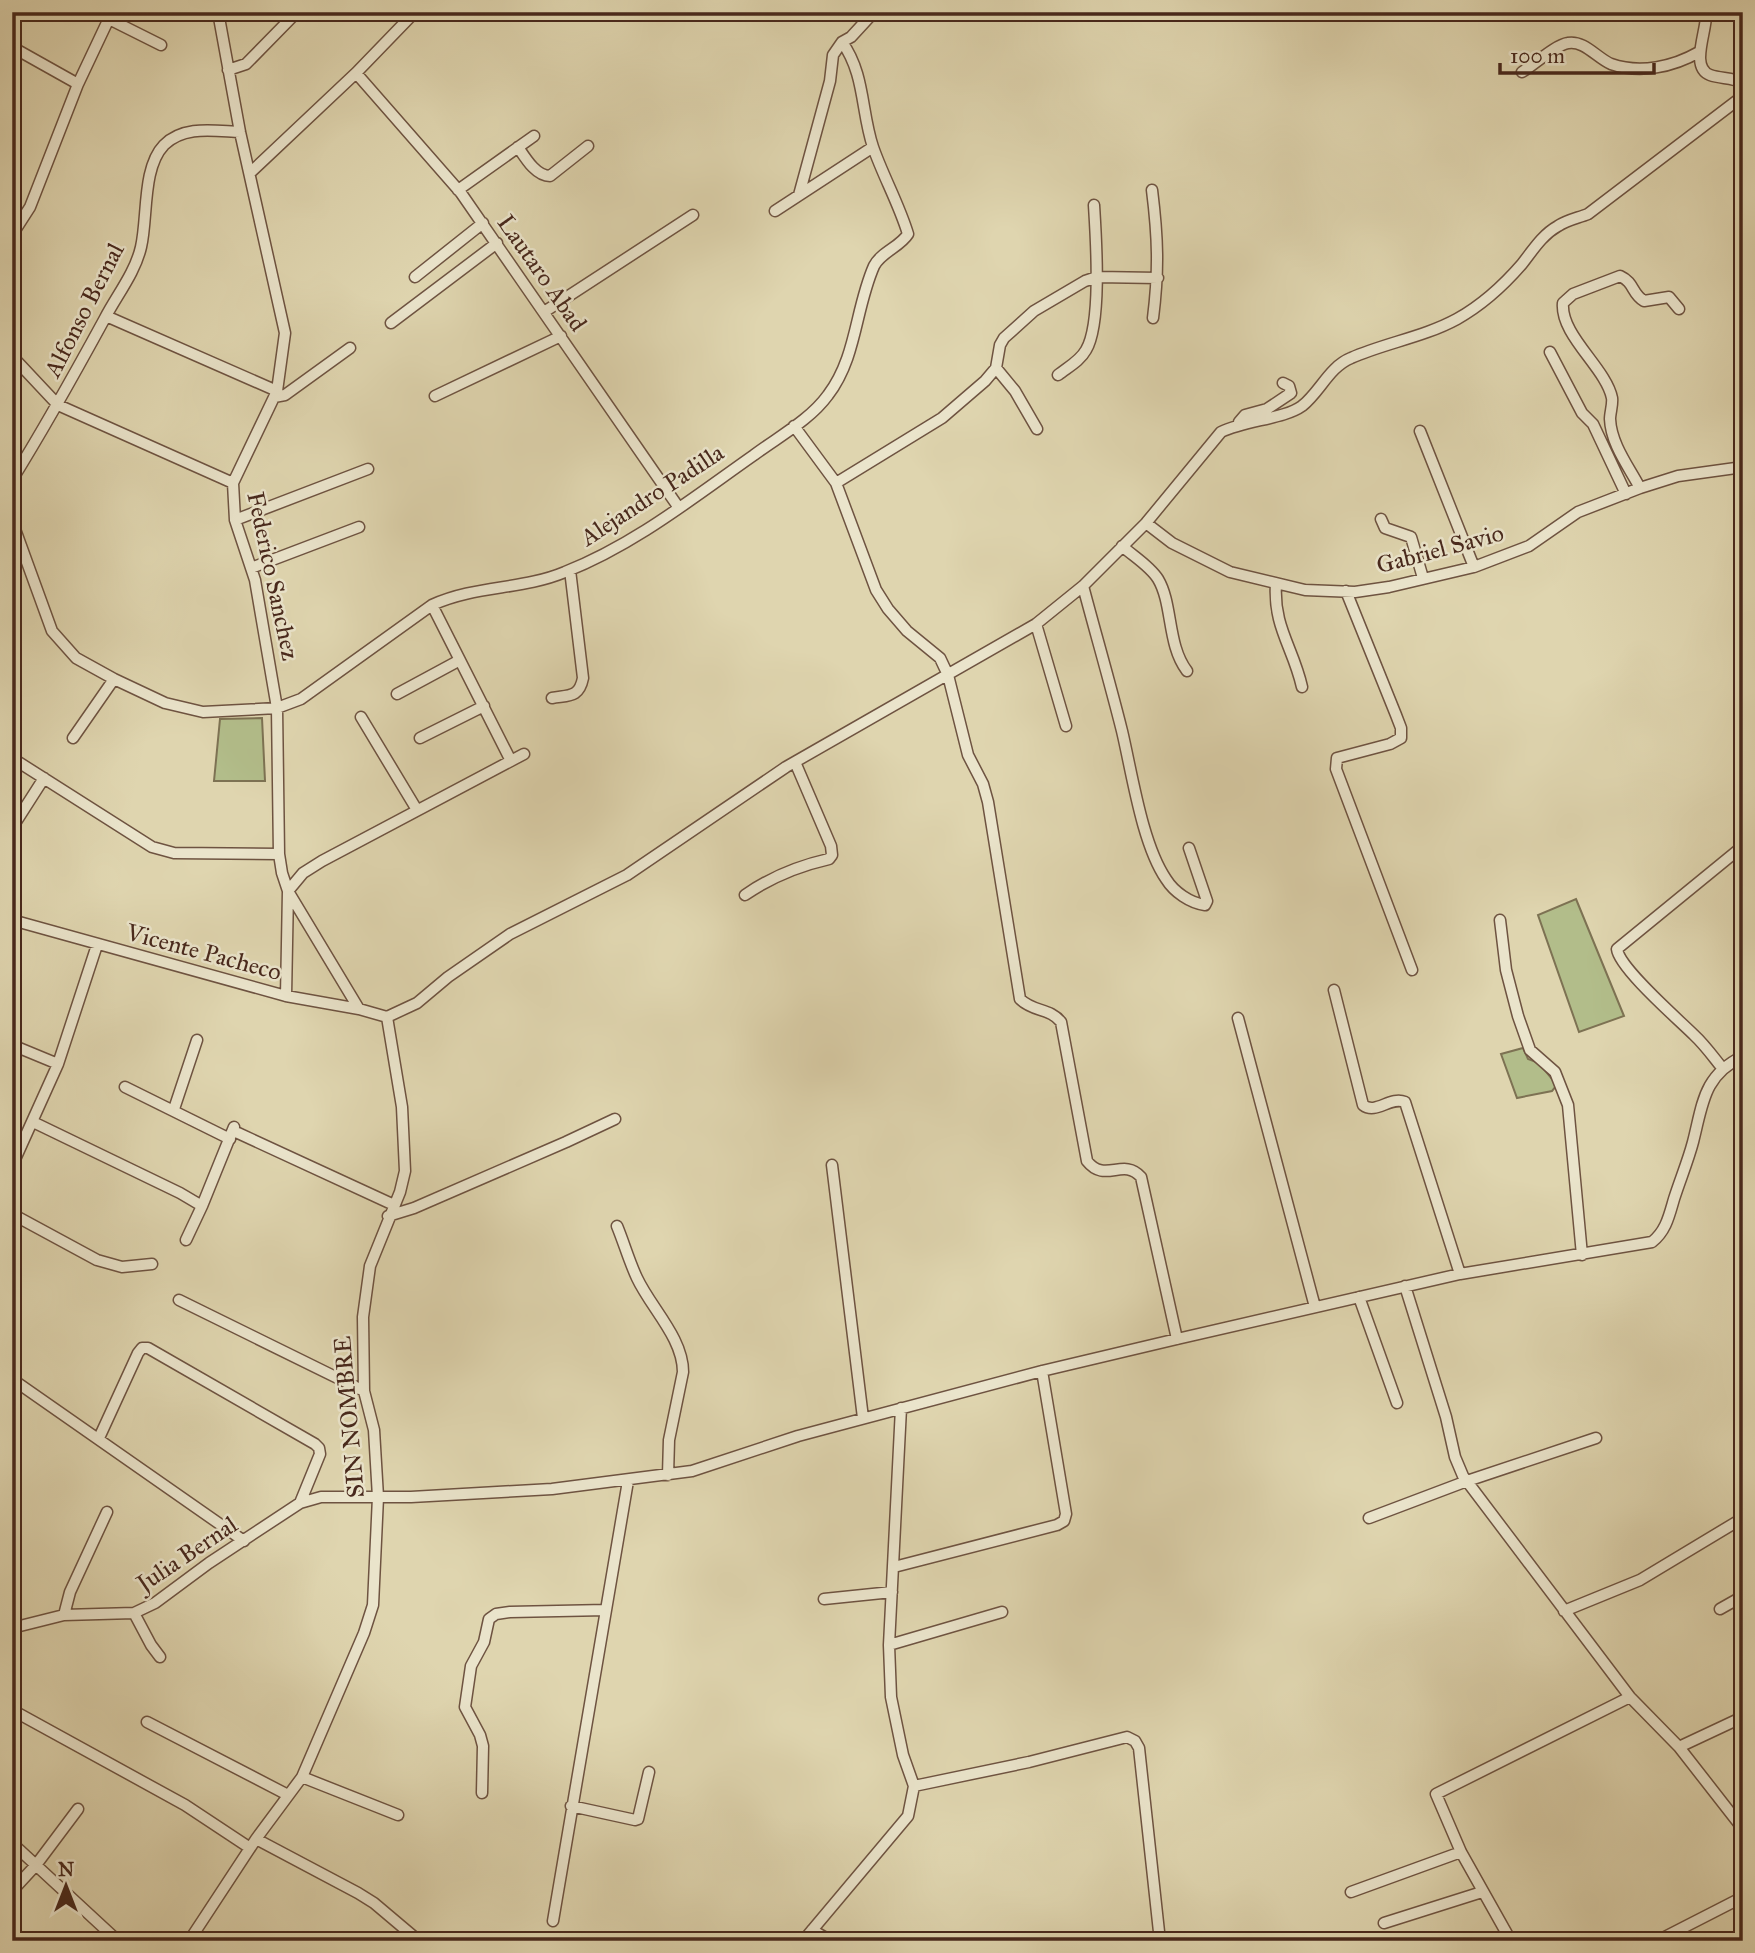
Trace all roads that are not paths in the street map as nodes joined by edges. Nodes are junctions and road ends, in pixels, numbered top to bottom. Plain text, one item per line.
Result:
1 (218, 12) edge
2 (297, 12) edge
3 (874, 12) edge
4 (1706, 12) edge
5 (111, 15) edge
6 (409, 15) edge
7 (842, 42) junction
8 (161, 45) dead end
9 (12, 47) edge
10 (1699, 52) junction
11 (228, 70) junction
12 (1522, 72) dead end
13 (356, 73) junction
14 (1743, 83) edge
15 (78, 84) junction
16 (1743, 96) edge
17 (240, 132) junction
18 (534, 136) dead end
19 (588, 146) dead end
20 (873, 147) junction
21 (518, 148) junction
22 (250, 173) junction
23 (458, 190) junction
24 (1152, 190) dead end
25 (799, 195) junction
26 (1094, 205) dead end
27 (775, 211) dead end
28 (693, 215) dead end
29 (482, 223) junction
30 (12, 235) edge
31 (497, 243) junction
32 (415, 277) dead end
33 (1097, 277) junction
34 (1158, 278) junction
35 (1679, 309) dead end
36 (544, 312) junction
37 (106, 316) junction
38 (1153, 318) dead end
39 (391, 323) dead end
40 (561, 336) junction
41 (350, 348) dead end
42 (1550, 352) dead end
43 (12, 356) edge
44 (996, 368) junction
45 (1058, 375) dead end
46 (1283, 383) dead end
47 (276, 394) junction
48 (435, 396) dead end
49 (58, 405) junction
50 (1237, 424) junction
51 (794, 426) junction
52 (1037, 429) dead end
53 (1420, 431) dead end
54 (1743, 467) edge
55 (368, 469) dead end
56 (12, 480) edge
57 (233, 483) junction
58 (836, 483) junction
59 (1640, 488) junction
60 (1626, 494) junction
61 (679, 508) junction
62 (1381, 519) dead end
63 (235, 520) junction
64 (12, 521) edge
65 (1146, 523) junction
66 (359, 527) dead end
67 (15, 540) edge
68 (1122, 546) junction
69 (1474, 567) junction
70 (251, 568) junction
71 (570, 570) junction
72 (1423, 578) junction
73 (1276, 583) junction
74 (1083, 586) junction
75 (1346, 591) junction
76 (432, 606) junction
77 (1036, 624) junction
78 (460, 660) junction
79 (1187, 671) dead end
80 (948, 674) junction
81 (114, 679) junction
82 (1302, 687) dead end
83 (397, 694) dead end
84 (552, 698) dead end
85 (484, 706) junction
86 (277, 708) junction
87 (361, 717) dead end
88 (1066, 726) dead end
89 (73, 738) dead end
90 (420, 738) dead end
91 (524, 754) dead end
92 (12, 758) edge
93 (511, 761) junction
94 (795, 762) junction
95 (44, 778) junction
96 (417, 810) junction
97 (12, 828) edge
98 (1743, 846) edge
99 (1189, 848) dead end
100 (279, 854) junction
101 (288, 891) junction
102 (745, 895) dead end
103 (12, 920) edge
104 (1500, 920) dead end
105 (97, 945) junction
106 (1412, 970) dead end
107 (1334, 990) dead end
108 (285, 996) junction
109 (359, 1009) junction
110 (387, 1017) junction
111 (1238, 1018) dead end
112 (197, 1040) dead end
113 (12, 1045) edge
114 (1743, 1056) edge
115 (58, 1064) junction
116 (1723, 1069) junction
117 (125, 1087) dead end
118 (174, 1109) junction
119 (615, 1119) dead end
120 (33, 1122) junction
121 (234, 1133) junction
122 (832, 1165) dead end
123 (12, 1166) edge
124 (394, 1205) junction
125 (202, 1206) junction
126 (12, 1214) edge
127 (388, 1216) junction
128 (617, 1226) dead end
129 (186, 1240) dead end
130 (1582, 1255) junction
131 (152, 1264) dead end
132 (1460, 1274) junction
133 (1405, 1286) junction
134 (1359, 1297) junction
135 (179, 1300) dead end
136 (1315, 1307) junction
137 (1177, 1339) junction
138 (1042, 1371) junction
139 (12, 1379) edge
140 (364, 1391) junction
141 (1397, 1403) dead end
142 (901, 1408) junction
143 (863, 1419) junction
144 (99, 1438) junction
145 (1596, 1438) dead end
146 (668, 1475) junction
147 (628, 1480) junction
148 (1467, 1481) junction
149 (378, 1497) junction
150 (300, 1503) junction
151 (107, 1512) dead end
152 (1369, 1518) dead end
153 (1743, 1518) edge
154 (244, 1541) junction
155 (894, 1567) junction
156 (892, 1592) junction
157 (1743, 1596) edge
158 (824, 1599) dead end
159 (1720, 1609) dead end
160 (606, 1610) junction
161 (1564, 1611) junction
162 (1002, 1612) dead end
163 (134, 1614) junction
164 (64, 1615) junction
165 (12, 1628) edge
166 (889, 1645) junction
167 (160, 1657) dead end
168 (1630, 1697) junction
169 (12, 1710) edge
170 (1743, 1717) edge
171 (146, 1722) dead end
172 (1679, 1747) junction
173 (649, 1772) dead end
174 (302, 1777) junction
175 (914, 1786) junction
176 (482, 1793) dead end
177 (288, 1796) junction
178 (571, 1806) junction
179 (78, 1809) dead end
180 (398, 1815) dead end
181 (1743, 1829) edge
182 (12, 1843) edge
183 (253, 1843) junction
184 (1461, 1852) junction
185 (36, 1865) junction
186 (12, 1891) edge
187 (1351, 1892) dead end
188 (1482, 1892) junction
189 (1743, 1897) edge
190 (553, 1920) dead end
191 (1384, 1923) dead end
192 (812, 1930) junction
193 (415, 1939) edge
194 (118, 1941) edge
195 (189, 1941) edge
196 (803, 1941) edge
197 (831, 1941) edge
198 (1160, 1941) edge
199 (1511, 1941) edge
200 (1657, 1941) edge

1 - 11 street, Federico Sanchez
2 - 11 street
3 - 7 street
4 - 10 street
5 - 8 street
5 - 15 street
6 - 13 street
7 - 20 street
7 - 25 street
9 - 15 street
10 - 12 street
10 - 14 street
11 - 17 street, Federico Sanchez
13 - 22 street
13 - 23 street, Lautaro Abad
15 - 30 street
16 - 50 street
17 - 22 street, Federico Sanchez
17 - 37 street, Alfonso Bernal
18 - 21 street
19 - 21 street
20 - 25 street
20 - 51 street, Alejandro Padilla
21 - 23 street
22 - 47 street, Federico Sanchez
23 - 29 street, Lautaro Abad
24 - 34 street
25 - 27 street
26 - 33 street
28 - 36 street
29 - 31 street, Lautaro Abad
29 - 32 street
31 - 36 street, Lautaro Abad
31 - 39 street
33 - 34 street
33 - 44 street
33 - 45 street
34 - 38 street
35 - 59 street
36 - 40 street, Lautaro Abad
37 - 47 street
37 - 49 street, Alfonso Bernal
40 - 48 street
40 - 61 street, Lautaro Abad
41 - 47 street
42 - 60 street
43 - 49 street
44 - 52 street
44 - 58 street
46 - 50 street
47 - 57 street, Federico Sanchez
49 - 56 street, Alfonso Bernal
49 - 57 street
50 - 65 street
51 - 58 street
51 - 61 street, Alejandro Padilla
53 - 69 street
54 - 59 street, Gabriel Savio
55 - 63 street
57 - 63 street, Federico Sanchez
58 - 80 street
59 - 60 street, Gabriel Savio
60 - 69 street, Gabriel Savio
61 - 71 street, Alejandro Padilla
62 - 72 street
63 - 70 street, Federico Sanchez
64 - 67 street
65 - 68 street
65 - 73 street, Gabriel Savio
66 - 70 street
67 - 81 street, Alejandro Padilla
68 - 74 street
68 - 79 street
69 - 72 street, Gabriel Savio
70 - 86 street, Federico Sanchez
71 - 76 street, Alejandro Padilla
71 - 84 street
72 - 75 street, Gabriel Savio
73 - 75 street, Gabriel Savio
73 - 82 street
74 - 77 street
74 - 99 street
75 - 106 street
76 - 78 street
76 - 86 street, Alejandro Padilla
77 - 80 street
77 - 88 street
78 - 83 street
78 - 85 street
80 - 94 street
80 - 137 street
81 - 86 street, Alejandro Padilla
81 - 89 street
85 - 90 street
85 - 93 street
86 - 100 street, Federico Sanchez
87 - 96 street
91 - 93 street
92 - 95 street
93 - 96 street
94 - 102 street
94 - 110 street
95 - 97 street
95 - 100 street
96 - 101 street
98 - 116 street
100 - 101 street, Federico Sanchez
101 - 108 street, Federico Sanchez
101 - 109 street
103 - 105 street, Vicente Pacheco
104 - 130 street
105 - 108 street, Vicente Pacheco
105 - 115 street
107 - 132 street
108 - 109 street, Vicente Pacheco
109 - 110 street, Vicente Pacheco
110 - 124 street, SIN NOMBRE
111 - 136 street
112 - 118 street
113 - 115 street
114 - 116 street
115 - 120 street
116 - 130 street, Julia Bernal
117 - 118 street
118 - 121 street
119 - 127 street
120 - 123 street
120 - 125 street
121 - 124 street
121 - 125 street
122 - 143 street
124 - 127 street, SIN NOMBRE
125 - 129 street
126 - 131 street
127 - 140 street, SIN NOMBRE
128 - 146 street
130 - 132 street, Julia Bernal
132 - 133 street, Julia Bernal
133 - 134 street, Julia Bernal
133 - 148 street
134 - 136 street, Julia Bernal
134 - 141 street
135 - 140 street
136 - 137 street, Julia Bernal
137 - 138 street, Julia Bernal
138 - 142 street, Julia Bernal
138 - 155 street
139 - 144 street
140 - 149 street, SIN NOMBRE
142 - 143 street, Julia Bernal
142 - 155 street
143 - 146 street, Julia Bernal
144 - 150 street
144 - 154 street
145 - 148 street
146 - 147 street, Julia Bernal
147 - 149 street, Julia Bernal
147 - 160 street
148 - 152 street
148 - 161 street
149 - 150 street, Julia Bernal
149 - 174 street, SIN NOMBRE
150 - 154 street, Julia Bernal
151 - 164 street
153 - 161 street
154 - 163 street, Julia Bernal
155 - 156 street
156 - 158 street
156 - 166 street
157 - 159 street
160 - 176 street
160 - 178 street
161 - 168 street
162 - 166 street
163 - 164 street, Julia Bernal
163 - 167 street
164 - 165 street, Julia Bernal
166 - 175 street
168 - 172 street
168 - 184 street
169 - 183 street
170 - 172 street
171 - 177 street
172 - 181 street
173 - 178 street
174 - 177 street, SIN NOMBRE
174 - 180 street
175 - 192 street
175 - 198 street
177 - 183 street, SIN NOMBRE
178 - 190 street
179 - 185 street
182 - 185 street
183 - 193 street
183 - 195 street, SIN NOMBRE
184 - 187 street
184 - 188 street
185 - 186 street
185 - 194 street
188 - 191 street
188 - 199 street
189 - 200 street
192 - 196 street
192 - 197 street

